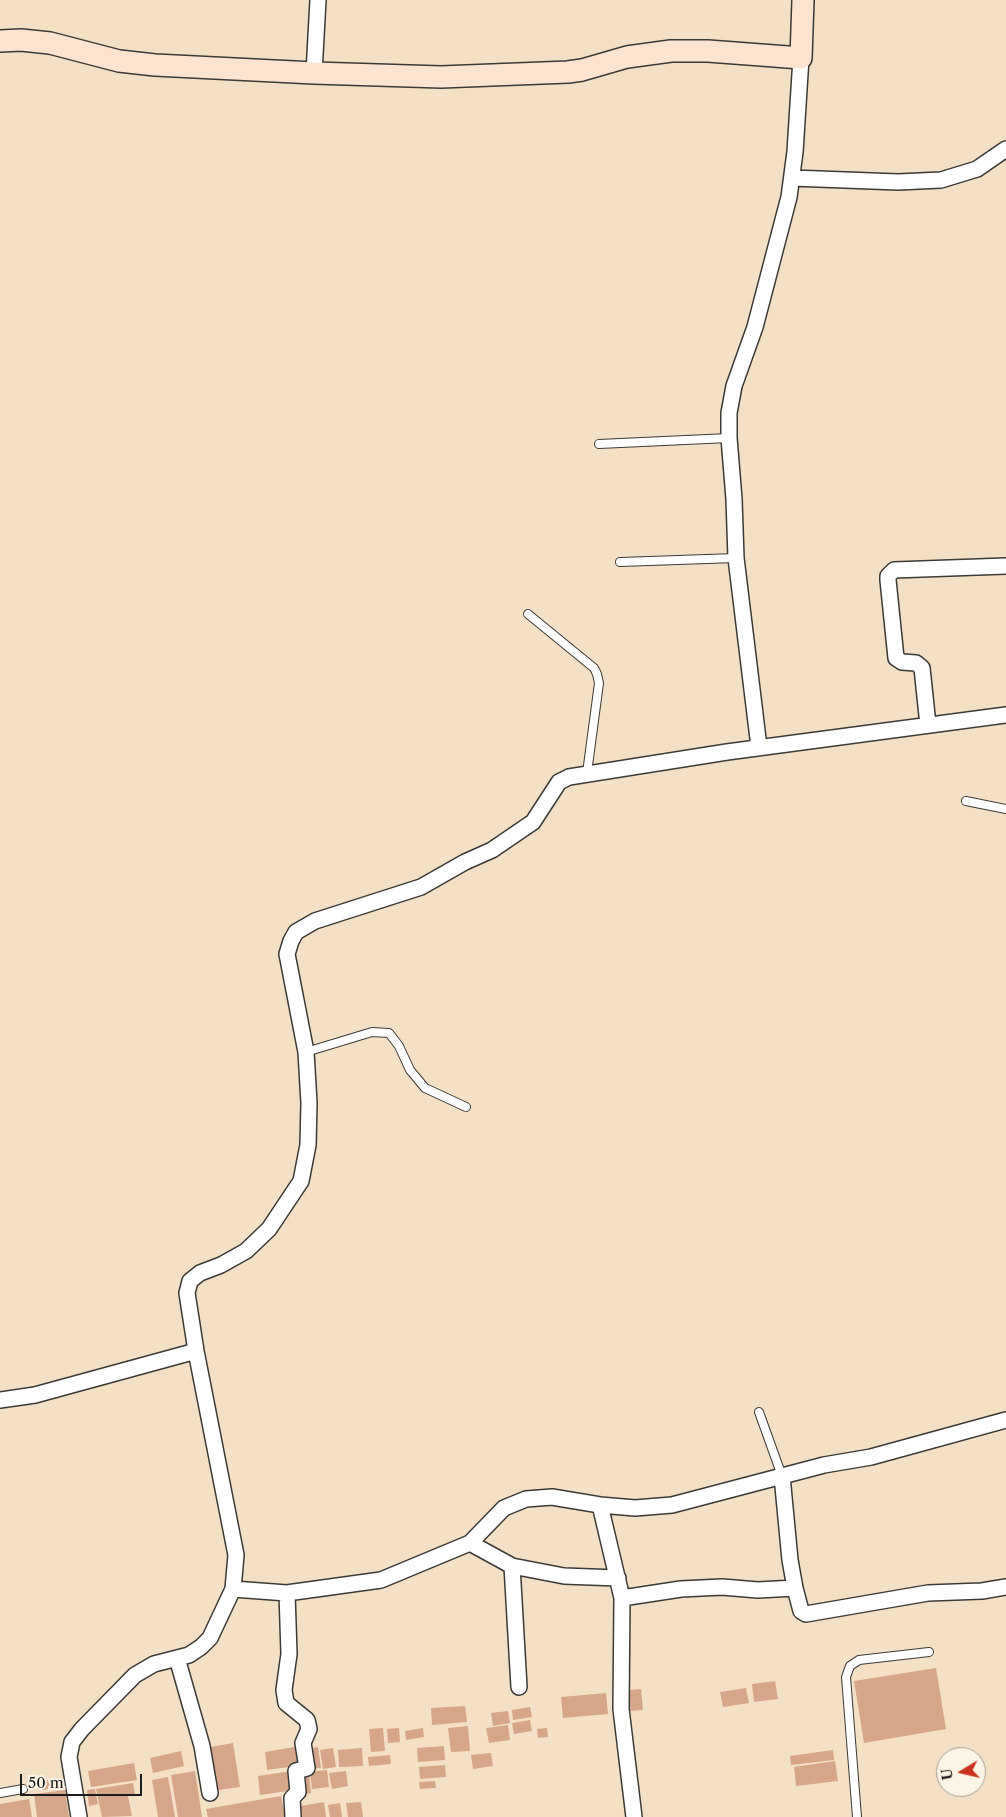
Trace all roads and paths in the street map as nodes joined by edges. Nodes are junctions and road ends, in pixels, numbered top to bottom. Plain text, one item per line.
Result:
1 (318, 0) edge
2 (803, 0) edge
3 (0, 41) edge
4 (802, 58) junction
5 (314, 73) junction
6 (1006, 149) edge
7 (792, 178) junction
8 (729, 438) junction
9 (599, 444) dead end
10 (736, 558) junction
11 (620, 562) dead end
12 (1006, 566) edge
13 (528, 614) dead end
14 (1006, 715) edge
15 (928, 725) junction
16 (759, 747) junction
17 (587, 773) junction
18 (966, 801) dead end
19 (1006, 809) edge
20 (306, 1052) junction
21 (466, 1108) dead end
22 (196, 1351) junction
23 (0, 1400) edge
24 (759, 1412) dead end
25 (1006, 1420) edge
26 (782, 1476) junction
27 (600, 1506) junction
28 (470, 1543) junction
29 (512, 1566) junction
30 (618, 1578) junction
31 (1006, 1587) edge
32 (795, 1588) junction
33 (232, 1589) junction
34 (286, 1593) junction
35 (622, 1598) junction
36 (929, 1652) dead end
37 (177, 1658) junction
38 (519, 1686) dead end
39 (23, 1789) dead end
40 (0, 1793) edge
41 (210, 1793) dead end
42 (79, 1817) edge
43 (293, 1817) edge
44 (634, 1817) edge
45 (857, 1817) edge

1 - 5 street
2 - 4 street
3 - 5 street
4 - 5 street
4 - 7 street
6 - 7 street
7 - 8 street
8 - 9 lane
8 - 10 street
10 - 11 lane
10 - 16 street
12 - 15 street
13 - 17 lane
14 - 15 street
15 - 16 street
16 - 17 street
17 - 20 street
18 - 19 lane
20 - 21 lane
20 - 22 street
22 - 23 street
22 - 33 street
24 - 26 lane
25 - 26 street
26 - 27 street
26 - 32 street
27 - 28 street
27 - 30 street
28 - 29 street
28 - 34 street
29 - 30 street
29 - 38 street
30 - 35 street
31 - 32 street
32 - 35 street
33 - 34 street
33 - 37 street
34 - 43 street
35 - 44 street
36 - 45 lane
37 - 41 street
37 - 42 street
39 - 40 lane

